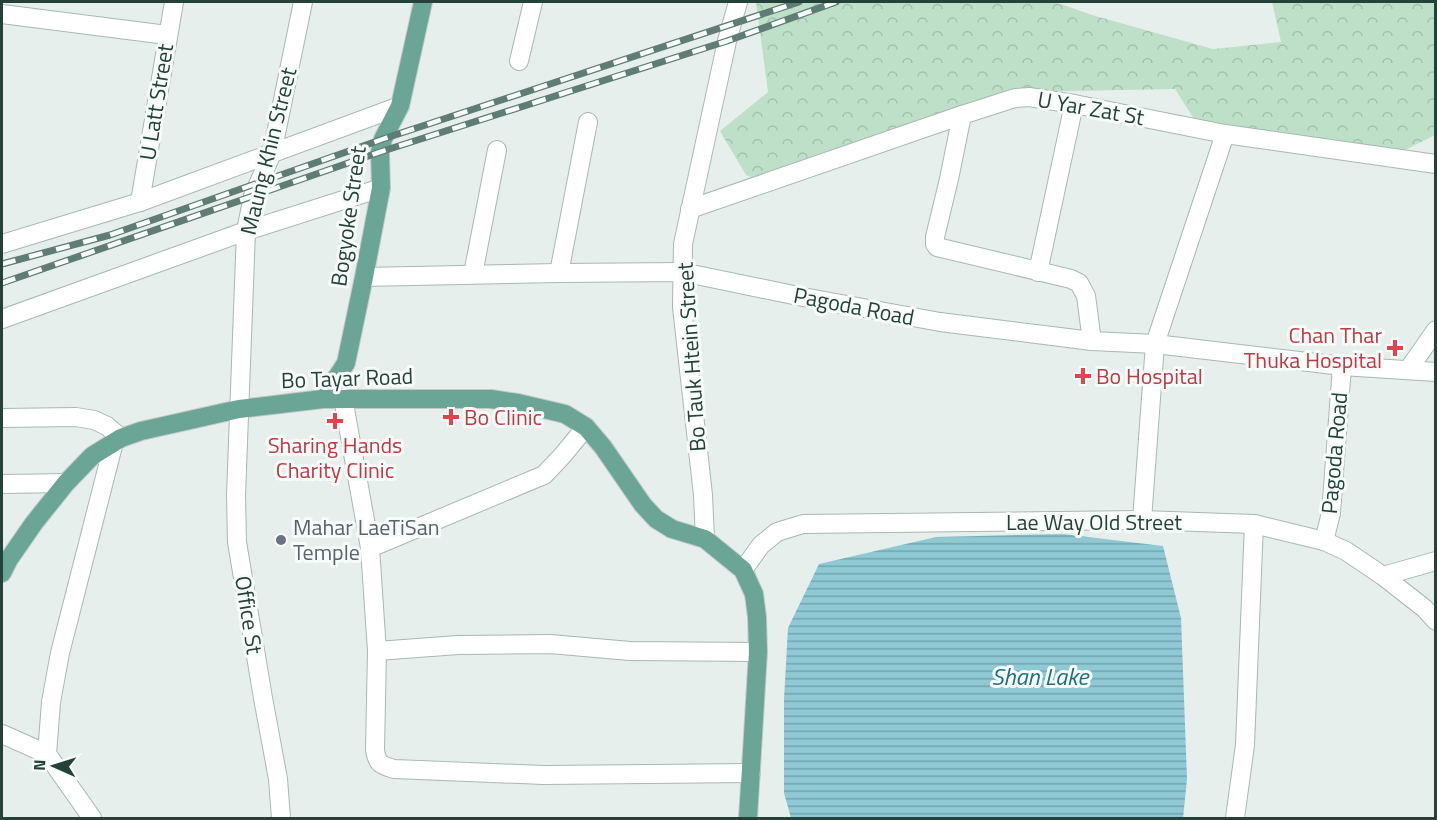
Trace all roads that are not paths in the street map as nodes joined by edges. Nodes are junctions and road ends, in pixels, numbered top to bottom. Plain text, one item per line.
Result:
1 (174, 2) edge
2 (303, 2) edge
3 (423, 2) edge
4 (533, 2) edge
5 (738, 2) edge
6 (2, 14) edge
7 (167, 35) junction
8 (519, 61) dead end
9 (1074, 104) junction
10 (400, 106) junction
11 (962, 115) junction
12 (588, 122) dead end
13 (1226, 134) junction
14 (497, 150) dead end
15 (272, 153) junction
16 (1436, 165) edge
17 (381, 188) junction
18 (140, 202) junction
19 (690, 209) junction
20 (246, 231) junction
21 (2, 244) edge
22 (682, 272) junction
23 (1038, 272) junction
24 (559, 273) junction
25 (473, 274) junction
26 (364, 277) junction
27 (2, 319) edge
28 (1436, 330) edge
29 (1092, 341) junction
30 (1155, 344) junction
31 (1342, 366) junction
32 (1408, 370) junction
33 (1436, 372) edge
34 (343, 398) junction
35 (323, 399) junction
36 (239, 409) junction
37 (2, 418) edge
38 (586, 427) junction
39 (117, 440) junction
40 (66, 483) junction
41 (2, 484) edge
42 (1142, 520) junction
43 (1254, 524) junction
44 (705, 539) junction
45 (1324, 541) junction
46 (370, 548) junction
47 (1436, 561) edge
48 (743, 570) junction
49 (2, 573) edge
50 (1383, 576) junction
51 (1436, 621) edge
52 (377, 651) junction
53 (758, 652) junction
54 (2, 734) edge
55 (47, 754) junction
56 (751, 773) junction
57 (92, 819) edge
58 (281, 819) edge
59 (748, 819) edge
60 (1236, 819) edge

1 - 7 street, U Latt Street
2 - 15 street, Maung Khin Street
3 - 10 main road, Bogyoke Street
4 - 8 street
5 - 19 street, Bo Tauk Htein Street
6 - 7 street
7 - 18 street, U Latt Street
9 - 11 street, U Yar Zat St
9 - 13 street, U Yar Zat St
9 - 23 street
10 - 15 street
10 - 17 main road, Bogyoke Street
11 - 19 street, U Yar Zat St
11 - 23 street
12 - 24 street
13 - 16 street, U Yar Zat St
13 - 30 street
14 - 25 street
15 - 18 street
15 - 20 street, Maung Khin Street
17 - 20 street
17 - 26 main road, Bogyoke Street
18 - 21 street
19 - 22 street, Bo Tauk Htein Street
20 - 27 street
20 - 36 street, Maung Khin Street
22 - 24 street, Pagoda Road
22 - 29 street, Pagoda Road
22 - 44 street, Bo Tauk Htein Street
23 - 29 street
24 - 25 street, Pagoda Road
25 - 26 street, Pagoda Road
26 - 35 main road, Bogyoke Street
28 - 32 street
29 - 30 street, Pagoda Road
30 - 31 street, Pagoda Road
30 - 42 street
31 - 32 street, Pagoda Road
31 - 45 street, Pagoda Road
32 - 33 street, Pagoda Road
34 - 35 main road, Bo Tayar Road
34 - 38 main road, Bo Tayar Road
34 - 46 street
35 - 36 main road, Bo Tayar Road
36 - 39 main road, Bo Tayar Road
36 - 58 street, Office St
37 - 39 street
38 - 44 main road, Bo Tayar Road
38 - 46 street
39 - 40 main road, Bo Tayar Road
39 - 55 street
40 - 41 street
40 - 49 main road, Bo Tayar Road
42 - 43 street, Lae Way Old Street
42 - 48 street, Lae Way Old Street
43 - 45 street, Lae Way Old Street
43 - 60 street
44 - 48 main road
45 - 50 street, Lae Way Old Street
46 - 52 street
47 - 50 street
48 - 53 main road
50 - 51 street, Lae Way Old Street
52 - 53 street
52 - 56 street
53 - 56 main road
54 - 55 street
55 - 57 street
56 - 59 main road

